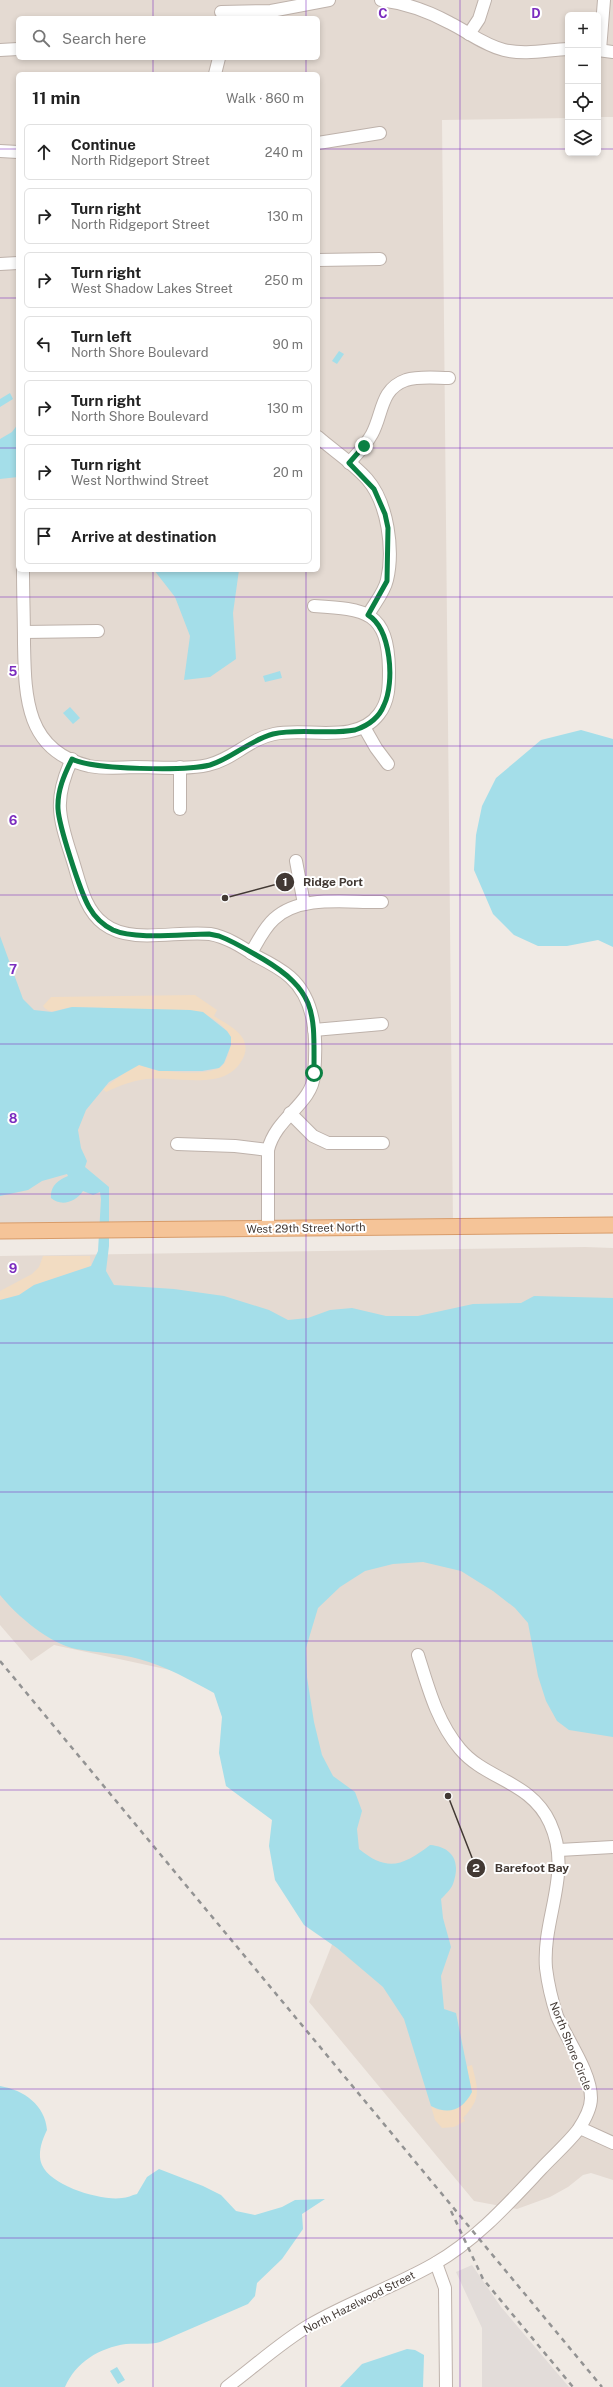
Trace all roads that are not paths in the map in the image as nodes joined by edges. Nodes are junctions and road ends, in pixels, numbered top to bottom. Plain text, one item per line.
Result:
1 (329, 0) edge
2 (381, 0) edge
3 (485, 0) edge
4 (604, 0) edge
5 (220, 10) edge
6 (468, 34) junction
7 (565, 48) edge
8 (599, 48) edge
9 (16, 49) edge
10 (0, 50) edge
11 (601, 50) edge
12 (613, 52) edge
13 (218, 60) edge
14 (216, 72) edge
15 (380, 133) dead end
16 (320, 143) edge
17 (0, 151) edge
18 (16, 152) edge
19 (380, 259) dead end
20 (320, 260) edge
21 (16, 263) edge
22 (0, 264) edge
23 (449, 378) dead end
24 (320, 439) edge
25 (349, 463) junction
26 (23, 572) edge
27 (314, 606) dead end
28 (368, 615) junction
29 (98, 631) dead end
30 (24, 632) junction
31 (364, 727) junction
32 (72, 759) junction
33 (388, 764) dead end
34 (180, 767) junction
35 (180, 809) dead end
36 (296, 861) dead end
37 (382, 902) dead end
38 (304, 904) junction
39 (251, 953) junction
40 (382, 1024) dead end
41 (314, 1030) junction
42 (290, 1113) junction
43 (382, 1143) dead end
44 (178, 1144) dead end
45 (268, 1150) junction
46 (613, 1225) edge
47 (268, 1228) junction
48 (0, 1231) edge
49 (418, 1654) dead end
50 (613, 1847) edge
51 (559, 1850) junction
52 (580, 2128) junction
53 (613, 2144) edge
54 (436, 2263) junction
55 (227, 2387) edge
56 (446, 2387) edge

1 - 5 street
2 - 6 street
3 - 6 street
4 - 8 street
6 - 7 street
9 - 10 street
11 - 12 street
13 - 14 street
15 - 16 street
17 - 18 street
19 - 20 street
21 - 22 street
23 - 25 street
24 - 25 street
25 - 28 street
26 - 30 street
27 - 28 street
28 - 31 street
29 - 30 street
30 - 32 street
31 - 33 street
31 - 34 street
32 - 34 street
32 - 39 street
34 - 35 street
36 - 38 street
37 - 38 street
38 - 39 street
39 - 41 street
40 - 41 street
41 - 42 street
42 - 43 street
42 - 45 street
44 - 45 street
45 - 47 street
46 - 47 main road, West 29th Street North
47 - 48 main road, West 29th Street North
49 - 51 street, North Shore Circle
50 - 51 street
51 - 52 street, North Shore Circle
52 - 53 street
52 - 54 street, North Shore Circle
54 - 55 street, North Hazelwood Street
54 - 56 street

